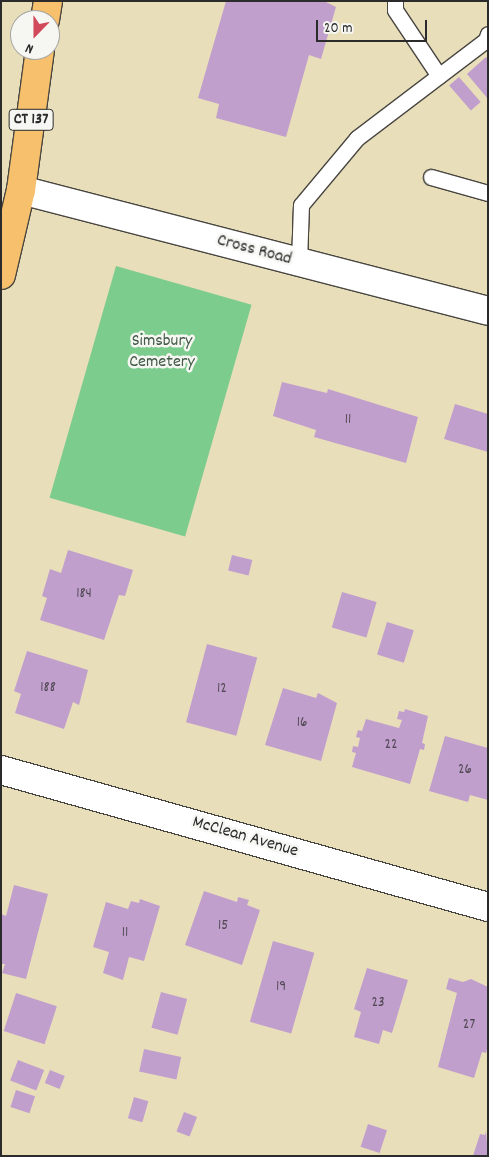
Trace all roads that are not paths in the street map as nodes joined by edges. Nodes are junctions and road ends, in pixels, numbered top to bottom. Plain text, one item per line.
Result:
1 (395, 1) edge
2 (488, 34) edge
3 (39, 60) edge
4 (439, 76) junction
5 (431, 177) dead end
6 (21, 190) junction
7 (488, 193) edge
8 (299, 262) junction
9 (1, 275) edge
10 (488, 311) edge
11 (1, 770) edge
12 (488, 907) edge

1 - 4 lane
2 - 4 lane
3 - 6 main road, CT 137
4 - 8 lane
5 - 7 lane
6 - 8 street, Cross Road
6 - 9 main road, CT 137
8 - 10 street, Cross Road
11 - 12 street, McClean Avenue

